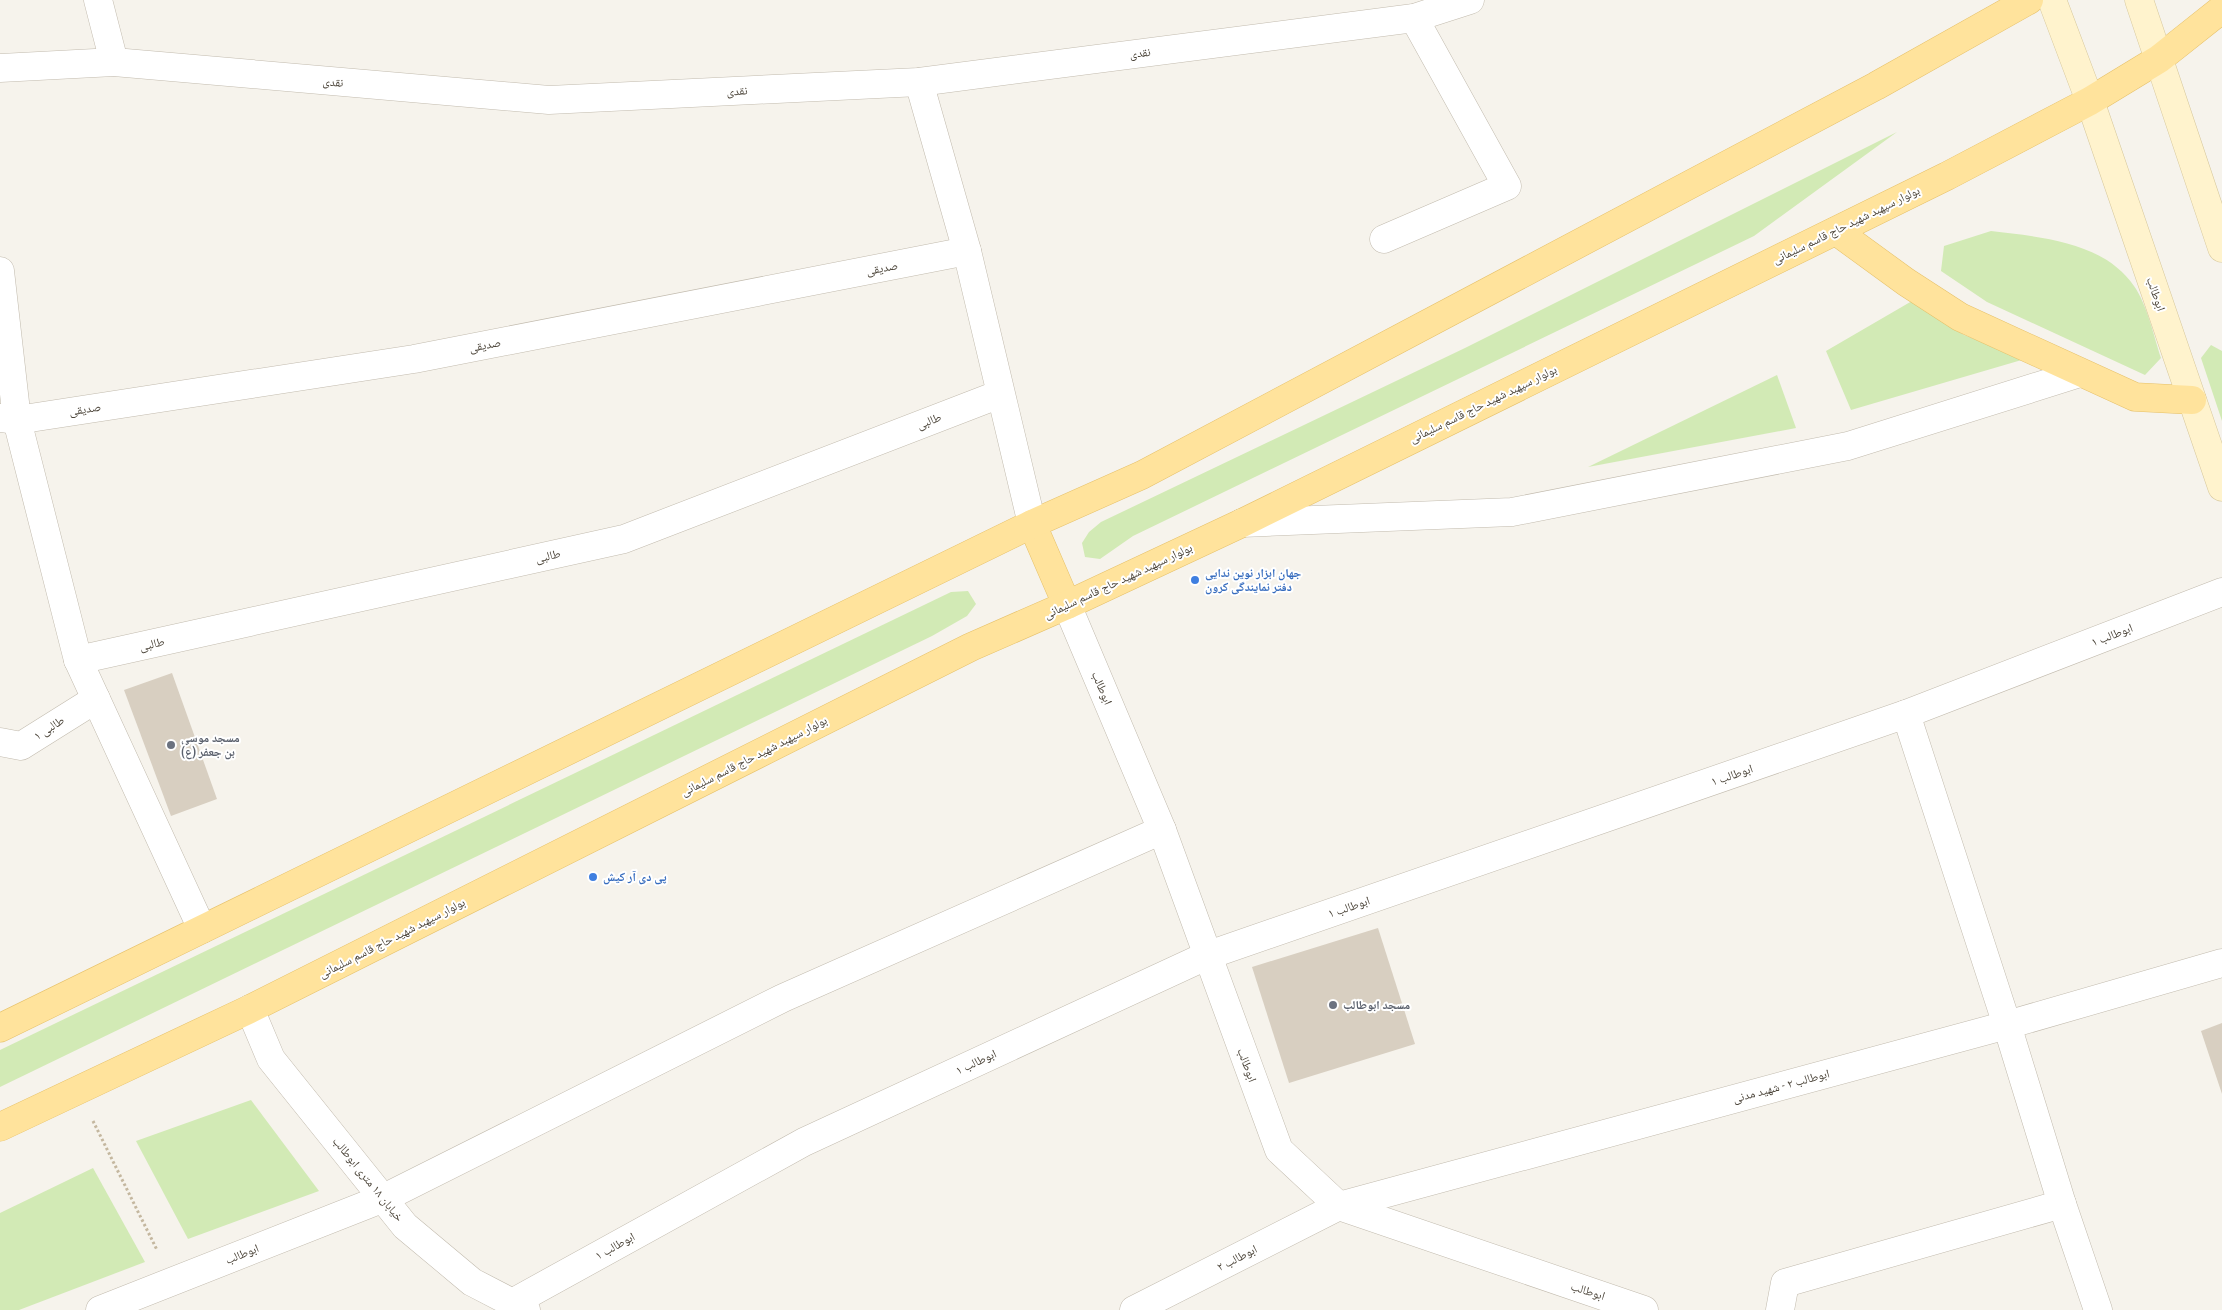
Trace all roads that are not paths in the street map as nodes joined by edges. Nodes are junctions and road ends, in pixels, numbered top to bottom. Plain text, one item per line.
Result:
1 (98, 0) edge
2 (1470, 0) edge
3 (2029, 0) edge
4 (2052, 0) edge
5 (2139, 0) edge
6 (2222, 9) edge
7 (1414, 18) junction
8 (2159, 59) junction
9 (114, 62) junction
10 (0, 68) edge
11 (919, 82) junction
12 (2090, 101) junction
13 (1836, 231) junction
14 (1384, 239) dead end
15 (2222, 248) edge
16 (967, 251) junction
17 (0, 271) edge
18 (2080, 373) junction
19 (1000, 394) junction
20 (2192, 400) junction
21 (9, 419) edge
22 (2222, 487) edge
23 (1242, 523) junction
24 (1032, 524) junction
25 (2222, 592) edge
26 (1067, 605) junction
27 (78, 660) junction
28 (96, 699) junction
29 (1906, 714) junction
30 (0, 742) edge
31 (1162, 830) junction
32 (202, 929) junction
33 (1206, 956) junction
34 (2222, 962) edge
35 (250, 1009) junction
36 (2008, 1025) junction
37 (0, 1028) edge
38 (0, 1127) edge
39 (384, 1198) junction
40 (2062, 1204) junction
41 (1339, 1206) junction
42 (519, 1306) edge
43 (100, 1310) edge
44 (1134, 1310) edge
45 (1644, 1310) edge
46 (1780, 1310) edge
47 (2098, 1310) edge

1 - 9 street
2 - 7 street, نقدی
3 - 24 main road
4 - 12 main road, ابوطالب
5 - 8 main road
6 - 8 main road, بولوار سپهبد شهید حاج قاسم سلیمانی
7 - 11 street, نقدی
7 - 14 street
8 - 12 main road, بولوار سپهبد شهید حاج قاسم سلیمانی
8 - 15 main road
9 - 10 street, نقدی
9 - 11 street, نقدی
11 - 16 street
12 - 13 main road, بولوار سپهبد شهید حاج قاسم سلیمانی
12 - 20 main road, ابوطالب
13 - 18 main road
13 - 23 main road, بولوار سپهبد شهید حاج قاسم سلیمانی
16 - 19 street
16 - 21 street, صدیقی
17 - 21 street
18 - 20 main road
18 - 23 street
19 - 24 street
19 - 27 street, طالبی
20 - 22 main road, ابوطالب
21 - 27 street
23 - 26 main road, بولوار سپهبد شهید حاج قاسم سلیمانی
24 - 26 main road
24 - 32 main road
25 - 29 street, ابوطالب ۱
26 - 31 street, ابوطالب
26 - 35 main road, بولوار سپهبد شهید حاج قاسم سلیمانی
27 - 28 street
28 - 30 street, طالبی ۱
28 - 32 street
29 - 33 street, ابوطالب ۱
29 - 36 street
31 - 33 street, ابوطالب
31 - 39 street
32 - 37 main road
33 - 41 street, ابوطالب
33 - 42 street, ابوطالب ۱
34 - 36 street, ابوطالب ۲ - شهید مدنی
35 - 38 main road, بولوار سپهبد شهید حاج قاسم سلیمانی
35 - 39 street, خیابان ۱۸ متری ابوطالب
36 - 40 street
36 - 41 street, ابوطالب ۲ - شهید مدنی
39 - 42 street, خیابان ۱۸ متری ابوطالب
39 - 43 street, ابوطالب
40 - 46 street
40 - 47 street
41 - 44 street, ابوطالب ۲
41 - 45 street, ابوطالب

